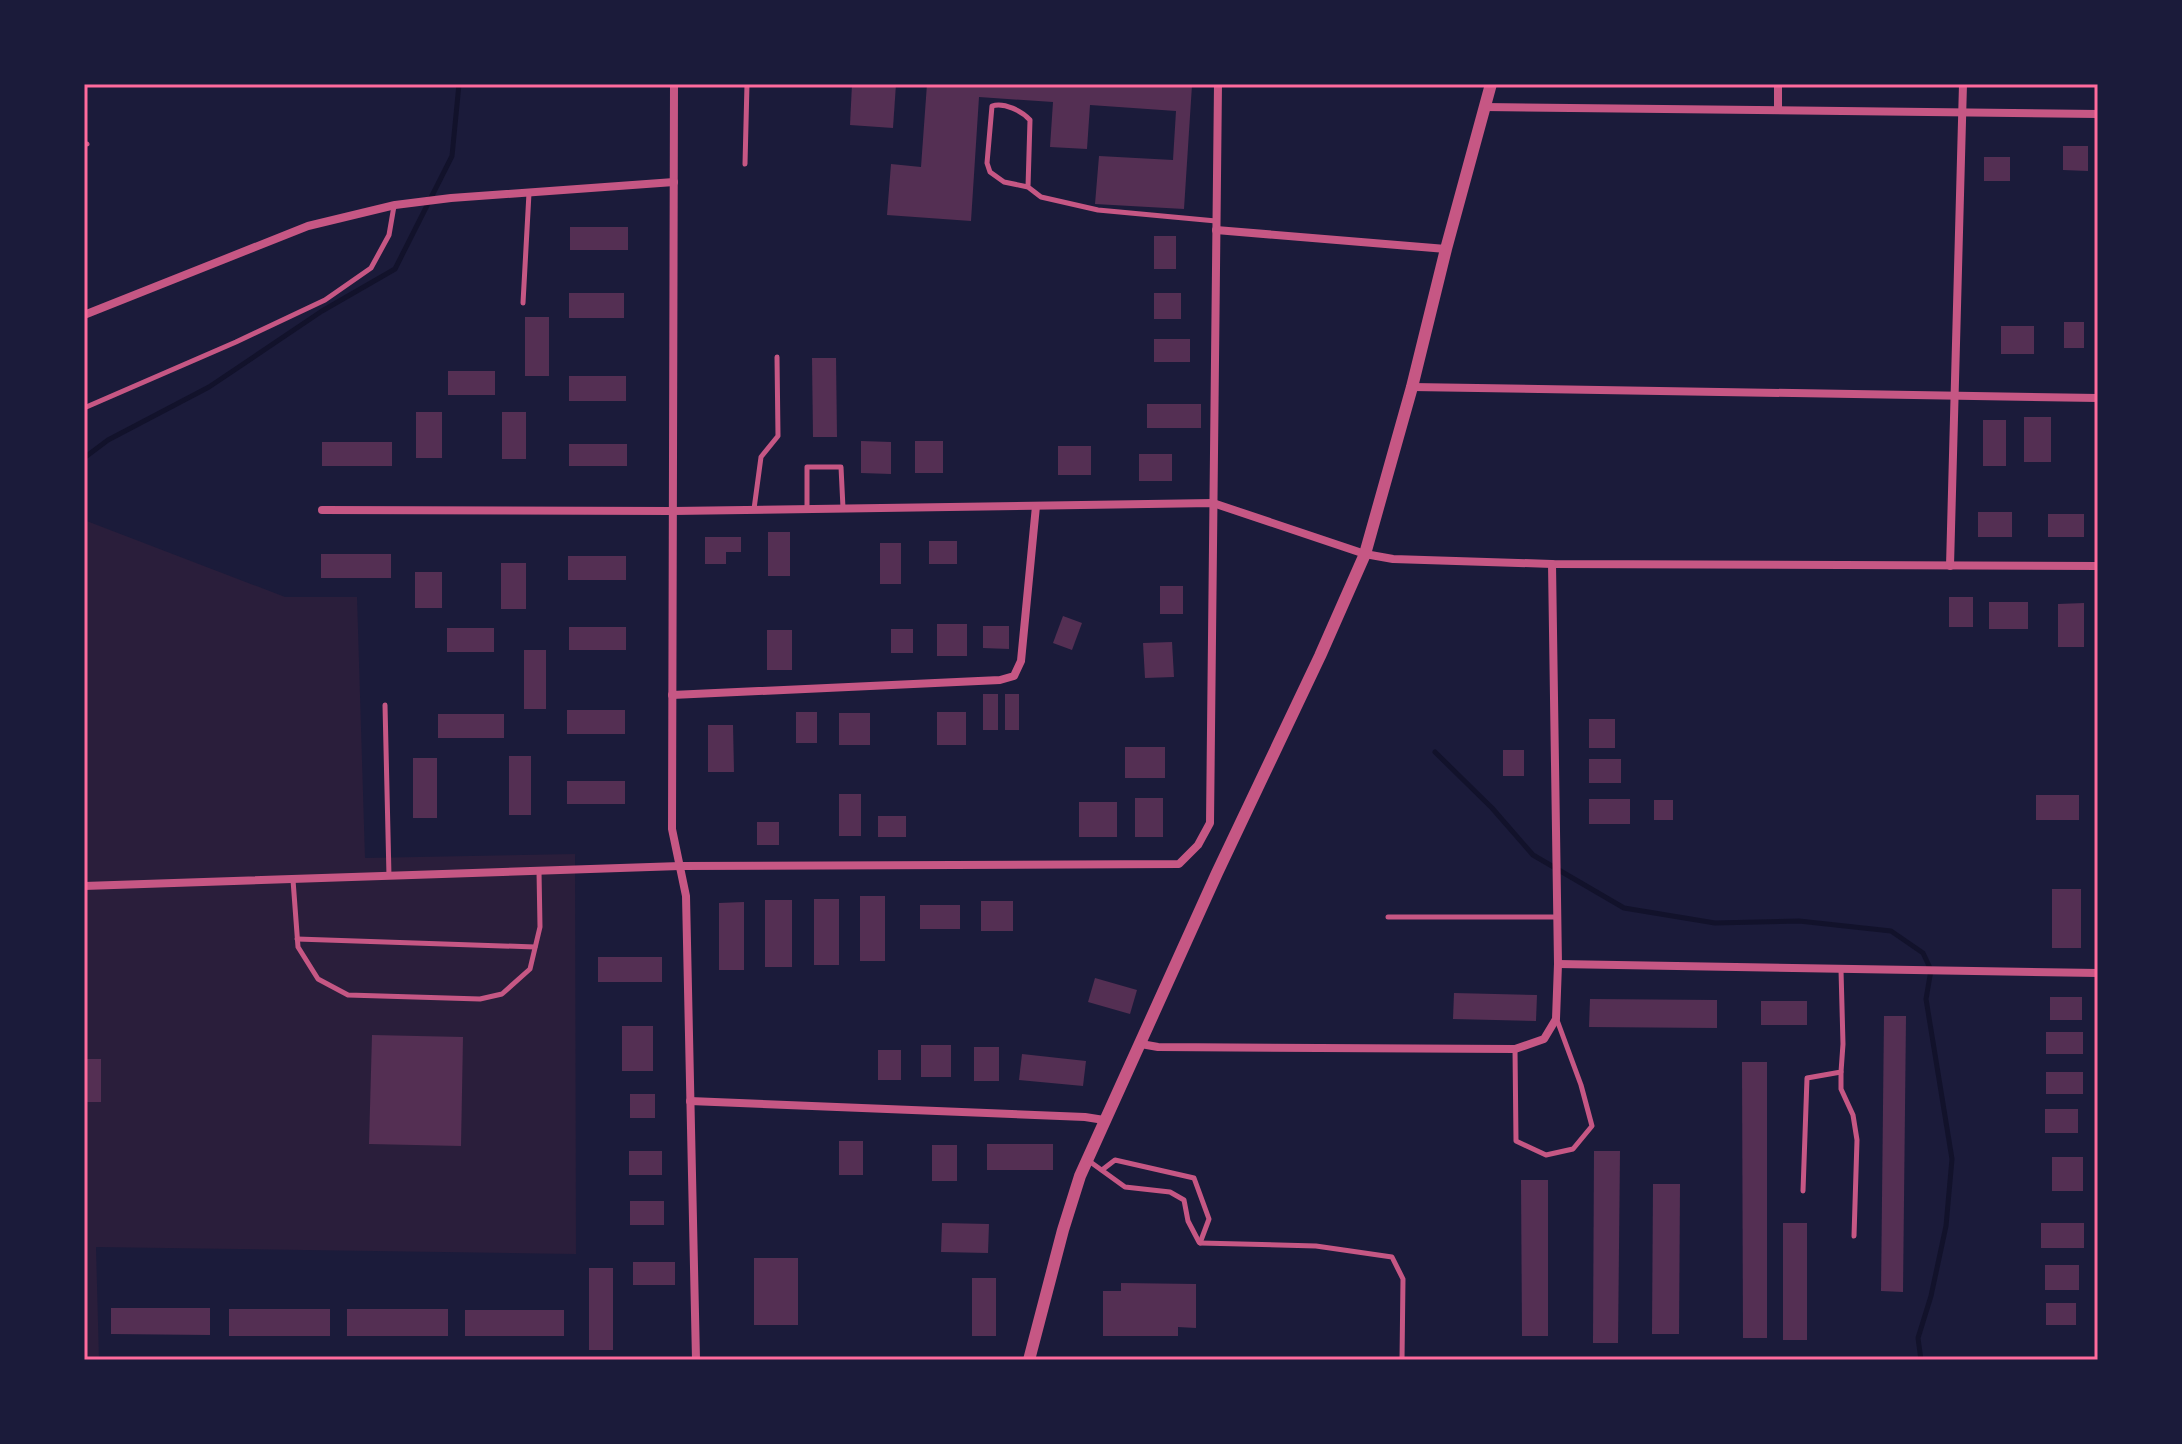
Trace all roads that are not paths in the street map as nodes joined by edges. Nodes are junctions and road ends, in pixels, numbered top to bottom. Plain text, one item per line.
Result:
1 (674, 84) edge
2 (747, 84) edge
3 (1218, 84) edge
4 (1491, 84) edge
5 (1778, 84) edge
6 (1963, 84) edge
7 (1484, 107) junction
8 (1778, 109) junction
9 (1963, 111) junction
10 (2098, 114) edge
11 (745, 164) dead end
12 (674, 182) junction
13 (1028, 187) junction
14 (529, 192) junction
15 (395, 205) junction
16 (1216, 226) junction
17 (1446, 249) junction
18 (523, 303) dead end
19 (84, 315) edge
20 (777, 357) dead end
21 (1412, 387) junction
22 (1956, 395) junction
23 (2098, 398) edge
24 (84, 408) edge
25 (1213, 503) junction
26 (1036, 506) junction
27 (807, 509) junction
28 (843, 509) junction
29 (322, 510) dead end
30 (753, 510) junction
31 (673, 511) junction
32 (1365, 554) junction
33 (1552, 564) junction
34 (1950, 566) junction
35 (2098, 566) edge
36 (672, 695) junction
37 (385, 705) dead end
38 (680, 866) junction
39 (539, 871) junction
40 (389, 876) junction
41 (293, 879) junction
42 (84, 886) edge
43 (1388, 917) dead end
44 (1557, 917) junction
45 (297, 939) junction
46 (535, 947) junction
47 (1558, 964) junction
48 (1841, 970) junction
49 (2098, 973) edge
50 (1556, 1019) junction
51 (1141, 1044) junction
52 (1515, 1049) junction
53 (1841, 1072) junction
54 (690, 1101) junction
55 (1104, 1120) junction
56 (1087, 1159) junction
57 (1102, 1170) junction
58 (1803, 1191) dead end
59 (1854, 1236) dead end
60 (1200, 1243) junction
61 (696, 1360) edge
62 (1029, 1360) edge
63 (1402, 1360) edge

1 - 12 street
2 - 11 lane
3 - 16 street
4 - 7 street
5 - 8 street
6 - 9 street
7 - 8 street
7 - 17 street
8 - 9 street
9 - 10 street
9 - 22 street
12 - 14 street
12 - 31 street
13 - 13 lane
13 - 16 lane
14 - 15 street
14 - 18 lane
15 - 19 street
15 - 24 lane
16 - 17 street
16 - 25 street
17 - 21 street
20 - 30 lane
21 - 22 street
21 - 32 street
22 - 23 street
22 - 34 street
25 - 26 street
25 - 32 street
25 - 38 street
26 - 28 street
26 - 36 street
27 - 28 street
27 - 28 lane
27 - 30 street
29 - 31 street
30 - 31 street
31 - 36 street
32 - 33 street
32 - 51 street
33 - 34 street
33 - 44 street
34 - 35 street
36 - 38 street
37 - 40 lane
38 - 39 street
38 - 54 street
39 - 40 street
39 - 46 lane
40 - 41 street
41 - 42 street
41 - 45 lane
43 - 44 lane
44 - 47 street
45 - 46 lane
45 - 46 lane
47 - 48 street
47 - 50 street
48 - 49 street
48 - 53 lane
50 - 52 street
50 - 52 lane
51 - 52 street
51 - 55 street
53 - 58 lane
53 - 59 lane
54 - 55 street
54 - 61 street
55 - 56 street
56 - 57 lane
56 - 62 street
57 - 60 lane
57 - 60 lane
60 - 63 lane

